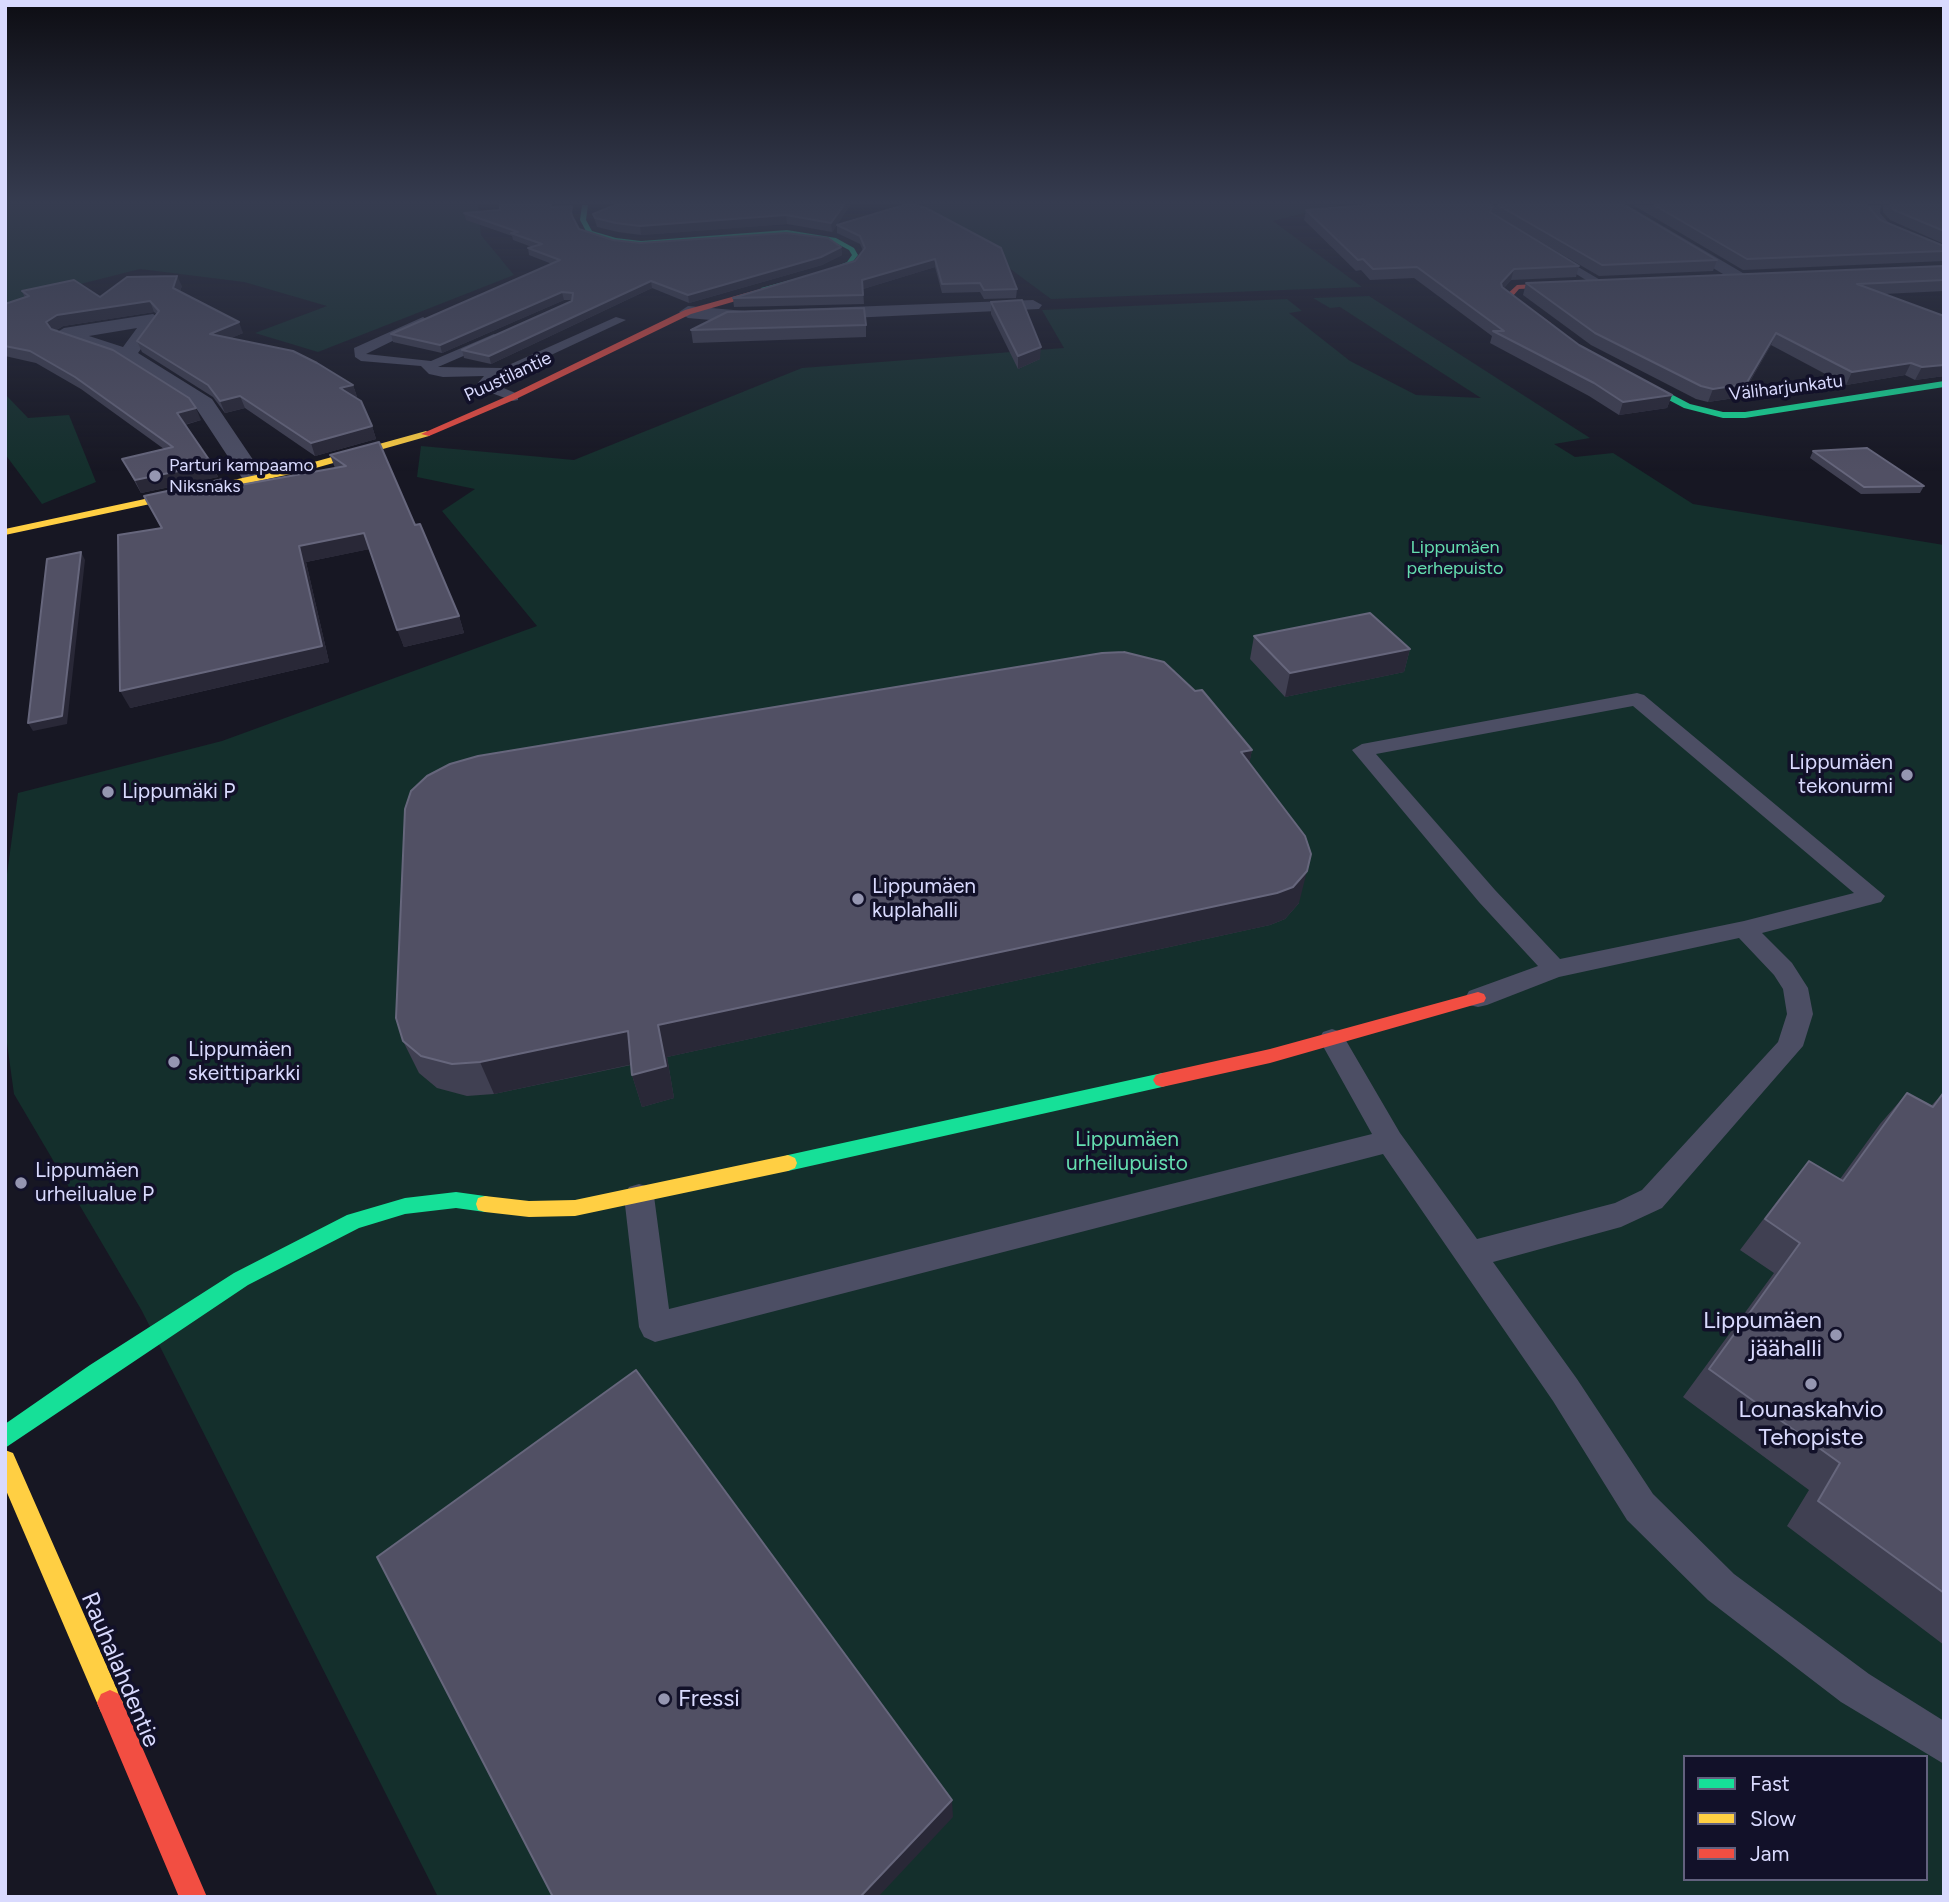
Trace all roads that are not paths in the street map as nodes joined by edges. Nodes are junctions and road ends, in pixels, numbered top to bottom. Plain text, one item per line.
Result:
1 (751, 294) edge
2 (1511, 294) edge
3 (1032, 305) dead end
4 (688, 312) junction
5 (438, 315) edge
6 (620, 320) dead end
7 (506, 332) edge
8 (1562, 335) edge
9 (127, 355) edge
10 (1606, 363) edge
11 (430, 366) junction
12 (506, 372) junction
13 (1944, 384) edge
14 (513, 397) junction
15 (254, 479) junction
16 (5, 532) edge
17 (1744, 929) junction
18 (1555, 969) junction
19 (1478, 998) joint
20 (1332, 1039) junction
21 (1391, 1140) junction
22 (639, 1196) junction
23 (1469, 1255) junction
24 (5, 1437) edge
25 (5, 1461) edge
26 (1944, 1744) edge
27 (193, 1897) edge

1 - 4 street, Puustilantie
2 - 8 street
3 - 4 street
4 - 14 street, Puustilantie
5 - 11 lane
6 - 12 lane
7 - 11 lane
9 - 15 street
10 - 13 street, Väliharjunkatu
11 - 12 lane
12 - 14 lane
14 - 15 street, Puustilantie
15 - 16 street, Puustilantie
17 - 18 lane
17 - 18 lane
17 - 23 lane
18 - 19 lane
19 - 20 street
20 - 21 lane
20 - 22 street
21 - 22 lane
21 - 23 lane
22 - 24 street
23 - 26 lane
25 - 27 street, Rauhalahdentie

